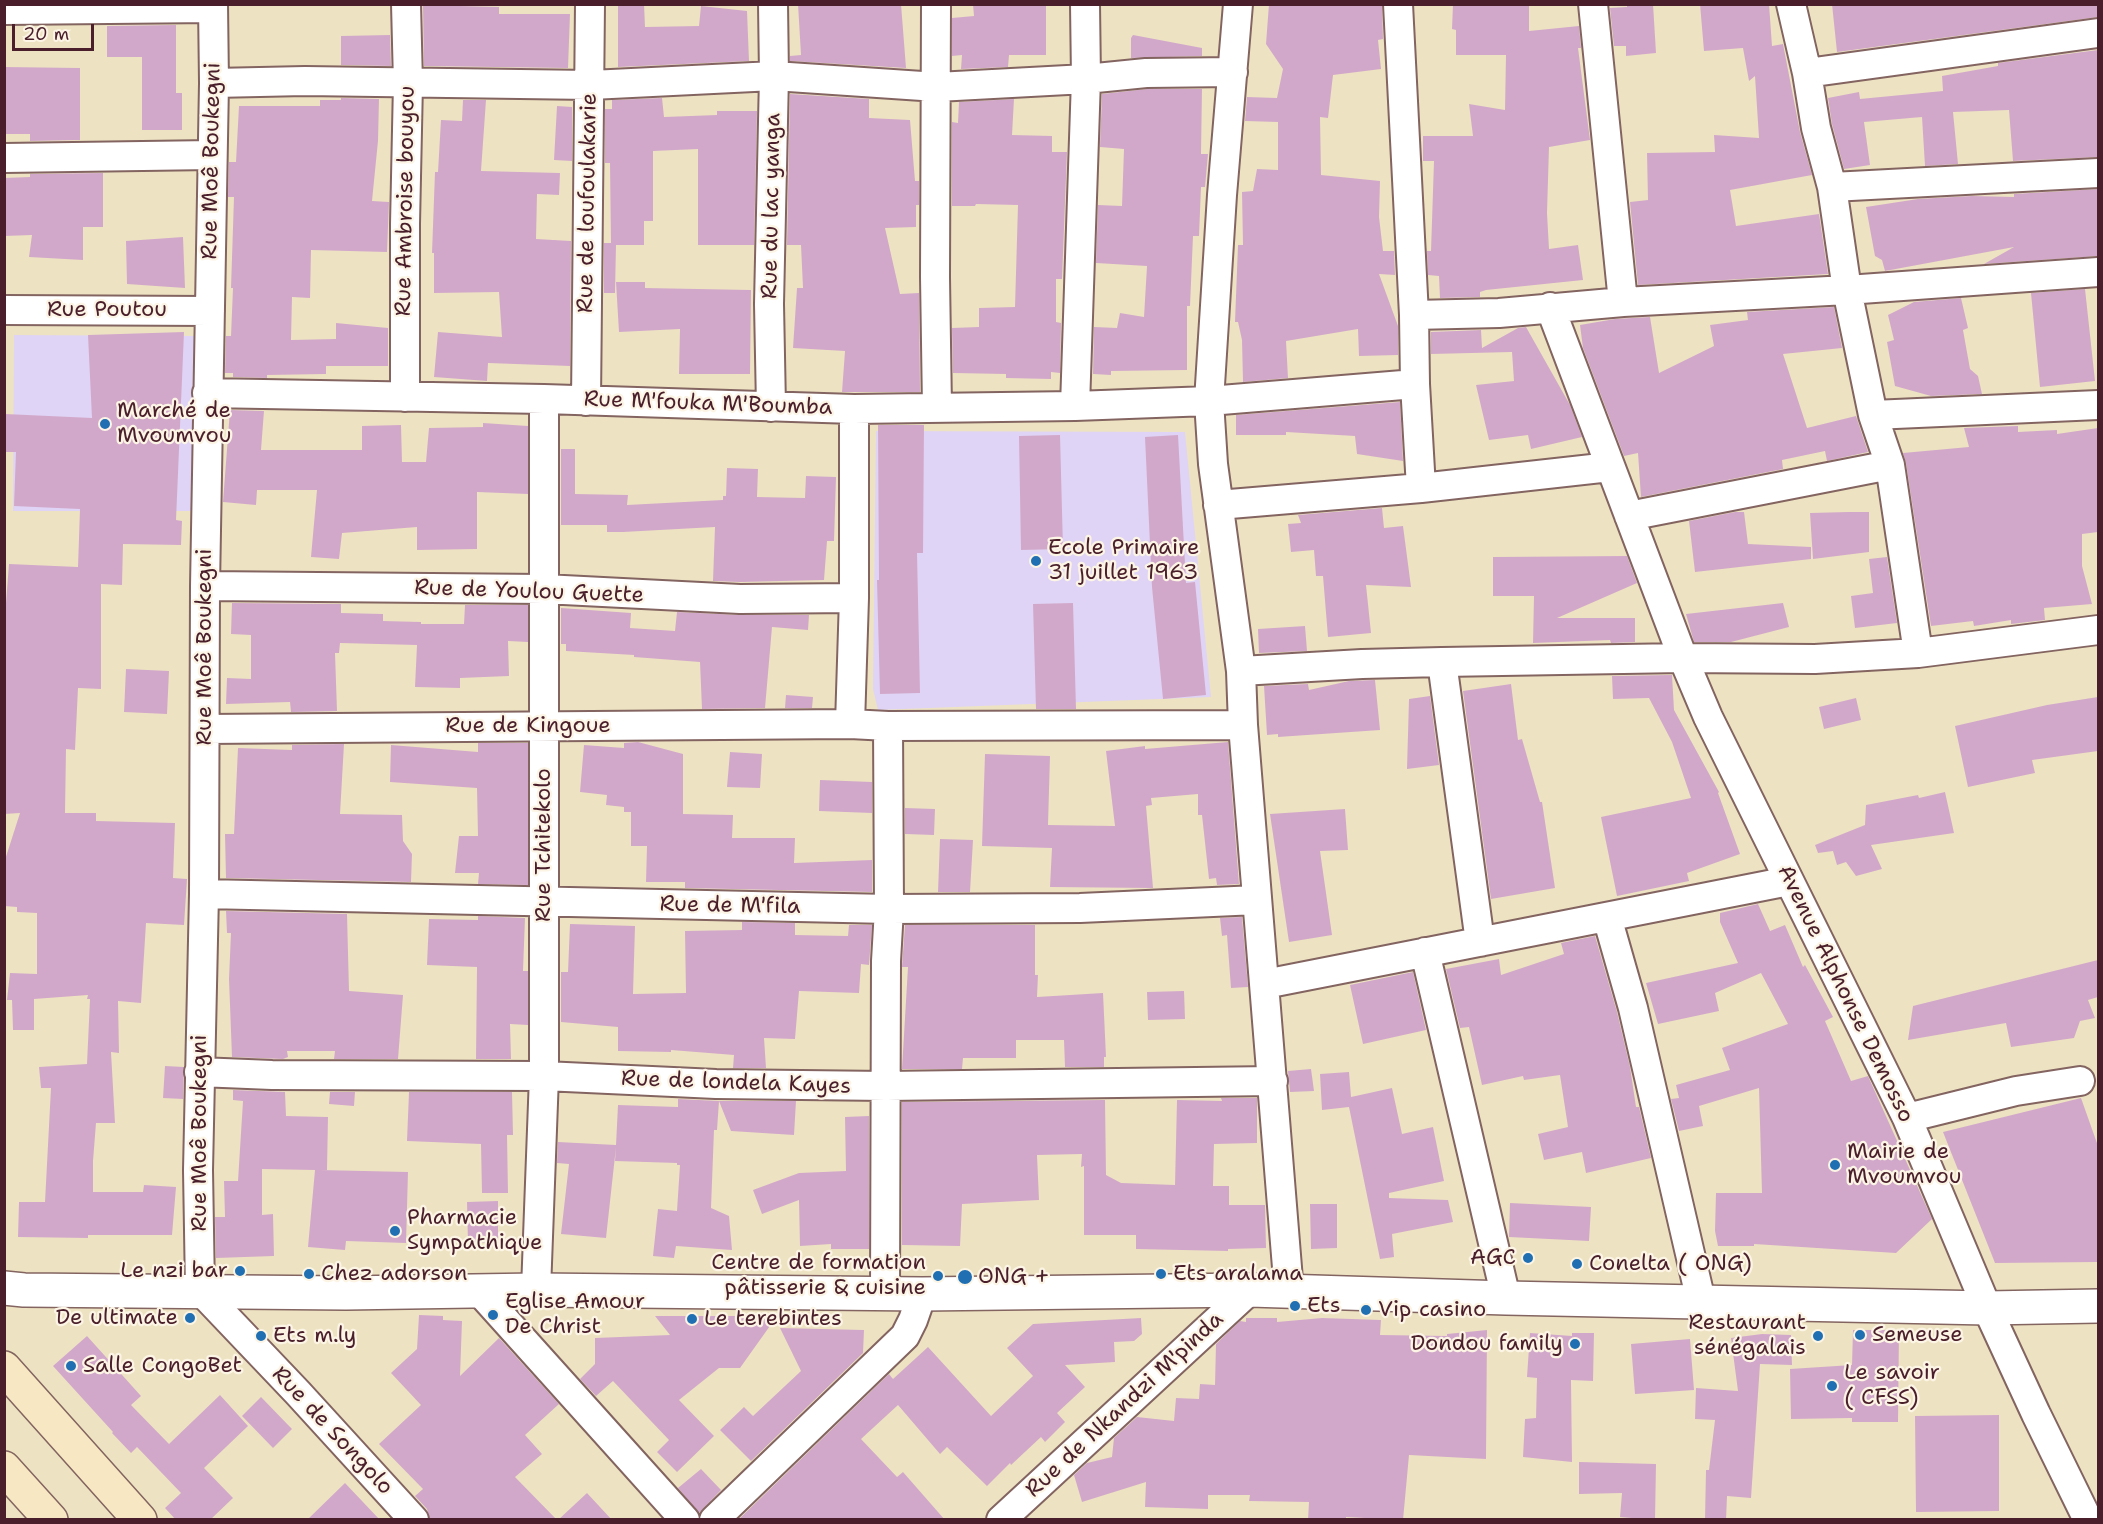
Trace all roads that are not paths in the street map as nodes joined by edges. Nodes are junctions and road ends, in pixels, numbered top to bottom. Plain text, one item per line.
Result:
1 (406, 4) edge
2 (590, 4) edge
3 (773, 4) edge
4 (936, 4) edge
5 (1086, 4) edge
6 (1238, 4) edge
7 (1398, 4) edge
8 (1593, 4) edge
9 (1791, 4) edge
10 (213, 6) edge
11 (8, 8) edge
12 (2098, 33) edge
13 (1233, 72) junction
14 (1807, 74) junction
15 (774, 75) junction
16 (1086, 79) junction
17 (214, 83) junction
18 (408, 83) junction
19 (591, 85) junction
20 (937, 87) junction
21 (212, 155) junction
22 (4, 158) edge
23 (2098, 173) edge
24 (1832, 187) junction
25 (2098, 272) edge
26 (1846, 290) junction
27 (1623, 302) junction
28 (1550, 307) junction
29 (4, 310) edge
30 (210, 311) junction
31 (1414, 315) junction
32 (1415, 384) junction
33 (207, 393) junction
34 (405, 397) junction
35 (544, 399) junction
36 (586, 401) junction
37 (1209, 401) junction
38 (2098, 405) edge
39 (1075, 406) junction
40 (771, 407) junction
41 (937, 408) junction
42 (854, 409) junction
43 (1873, 415) junction
44 (1890, 465) junction
45 (1610, 468) junction
46 (1421, 488) junction
47 (1218, 505) junction
48 (1629, 516) junction
49 (205, 586) junction
50 (544, 589) junction
51 (854, 598) junction
52 (2098, 630) edge
53 (1918, 653) junction
54 (1683, 658) junction
55 (1442, 662) junction
56 (1241, 671) junction
57 (850, 724) junction
58 (1243, 724) junction
59 (544, 726) junction
60 (888, 726) junction
61 (206, 729) junction
62 (1789, 881) junction
63 (204, 894) junction
64 (1257, 900) junction
65 (544, 902) junction
66 (889, 909) junction
67 (1607, 917) junction
68 (1480, 942) junction
69 (1425, 952) junction
70 (1265, 984) junction
71 (199, 1072) junction
72 (544, 1076) junction
73 (1273, 1081) junction
74 (2080, 1081) dead end
75 (886, 1086) junction
76 (1907, 1118) junction
77 (200, 1290) junction
78 (536, 1290) junction
79 (1250, 1290) junction
80 (479, 1291) junction
81 (1289, 1292) junction
82 (885, 1293) junction
83 (11, 1294) edge
84 (922, 1294) junction
85 (1506, 1298) junction
86 (1701, 1301) junction
87 (2098, 1306) edge
88 (1987, 1308) junction
89 (4, 1368) edge
90 (4, 1468) edge
91 (51, 1520) edge
92 (140, 1520) edge
93 (414, 1520) edge
94 (686, 1520) edge
95 (714, 1520) edge
96 (1000, 1520) edge
97 (2088, 1520) edge

1 - 18 street, Rue Ambroise bouyou
2 - 19 street, Rue de loufoulakarie
3 - 15 street, Rue du lac yanga
4 - 20 street
5 - 16 street
6 - 13 street
7 - 31 street
8 - 27 street
9 - 14 street
10 - 11 street
10 - 17 street, Rue Moê Boukegni
12 - 14 street
13 - 16 street
13 - 37 street
14 - 24 street
15 - 19 street
15 - 20 street
15 - 40 street, Rue du lac yanga
16 - 20 street
16 - 39 street
17 - 18 street
17 - 21 street, Rue Moê Boukegni
18 - 19 street
18 - 34 street, Rue Ambroise bouyou
19 - 36 street, Rue de loufoulakarie
20 - 41 street
21 - 22 street
21 - 30 street, Rue Moê Boukegni
23 - 24 street
24 - 26 street
25 - 26 street
26 - 27 street
26 - 43 street
27 - 28 street
28 - 31 street
28 - 45 street, Avenue Alphonse Demosso
29 - 30 street, Rue Poutou
30 - 33 street, Rue Moê Boukegni
31 - 32 street
32 - 37 street, Rue M'fouka M'Boumba
32 - 46 street
33 - 34 street, Rue M'fouka M'Boumba
33 - 49 street, Rue Moê Boukegni
34 - 35 street, Rue M'fouka M'Boumba
35 - 36 street, Rue M'fouka M'Boumba
35 - 50 street, Rue Tchitekolo
36 - 40 street, Rue M'fouka M'Boumba
37 - 39 street, Rue M'fouka M'Boumba
37 - 47 street
38 - 43 street
39 - 41 street, Rue M'fouka M'Boumba
40 - 42 street, Rue M'fouka M'Boumba
41 - 42 street, Rue M'fouka M'Boumba
42 - 51 street
43 - 44 street
44 - 48 street
44 - 53 street
45 - 46 street
45 - 48 street, Avenue Alphonse Demosso
46 - 47 street
47 - 56 street
48 - 54 street, Avenue Alphonse Demosso
49 - 50 street, Rue de Youlou Guette
49 - 61 street, Rue Moê Boukegni
50 - 51 street, Rue de Youlou Guette
50 - 59 street, Rue Tchitekolo
51 - 57 street
52 - 53 street
53 - 54 street
54 - 55 street
54 - 62 street, Avenue Alphonse Demosso
55 - 56 street
55 - 68 street
56 - 58 street
57 - 59 street, Rue de Kingoue
57 - 60 street, Rue de Kingoue
58 - 60 street, Rue de Kingoue
58 - 64 street
59 - 61 street, Rue de Kingoue
59 - 65 street, Rue Tchitekolo
60 - 66 street
61 - 63 street, Rue Moê Boukegni
62 - 67 street
62 - 76 street, Avenue Alphonse Demosso
63 - 65 street, Rue de M'fila
63 - 71 street, Rue Moê Boukegni
64 - 66 street, Rue de M'fila
64 - 70 street
65 - 66 street, Rue de M'fila
65 - 72 street, Rue Tchitekolo
66 - 75 street
67 - 68 street
67 - 86 street
68 - 69 street
69 - 70 street
69 - 85 street
70 - 73 street
71 - 72 street, Rue de londela Kayes
71 - 77 street, Rue Moê Boukegni
72 - 75 street, Rue de londela Kayes
72 - 78 street, Rue Tchitekolo
73 - 75 street, Rue de londela Kayes
73 - 81 street
74 - 76 street
75 - 82 street
76 - 88 street, Avenue Alphonse Demosso
77 - 80 street
77 - 83 street
77 - 93 street, Rue de Songolo
78 - 80 street
78 - 82 street
79 - 81 street
79 - 84 street
79 - 96 street, Rue de Nkandzi M'pinda
80 - 94 street
81 - 85 street
82 - 84 street
84 - 95 street
85 - 86 street
86 - 88 street
87 - 88 street
88 - 97 street, Avenue Alphonse Demosso
89 - 92 main road
90 - 91 main road

